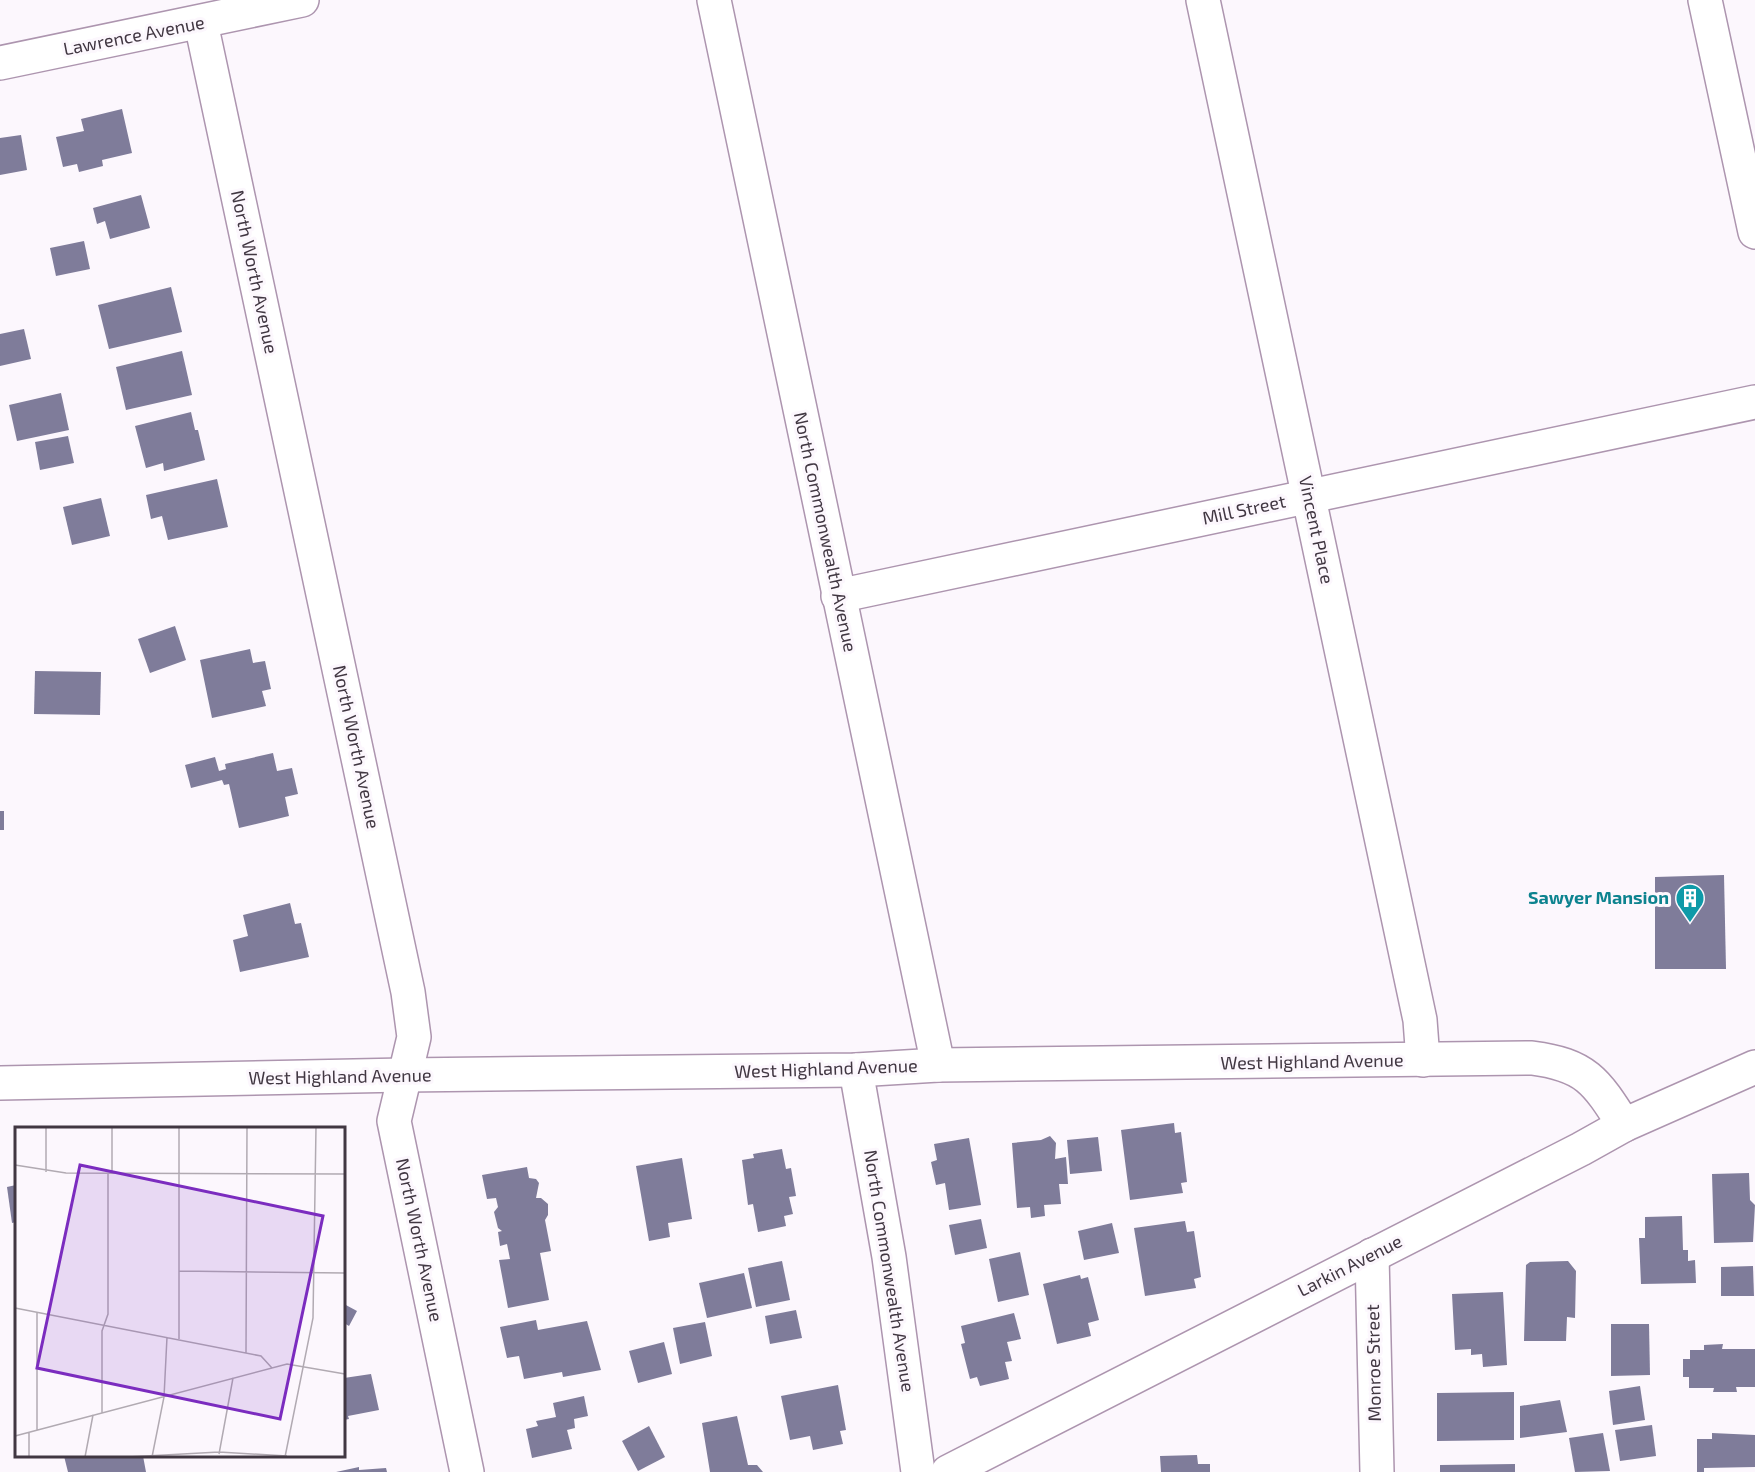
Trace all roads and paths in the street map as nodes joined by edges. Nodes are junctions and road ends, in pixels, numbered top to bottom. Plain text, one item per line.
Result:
1 (302, 0) edge
2 (714, 0) edge
3 (1203, 0) edge
4 (1705, 0) edge
5 (221, 13) edge
6 (0, 63) edge
7 (1755, 232) edge
8 (1755, 402) edge
9 (1309, 497) junction
10 (838, 596) junction
11 (1423, 1060) junction
12 (938, 1065) junction
13 (1755, 1067) edge
14 (856, 1070) junction
15 (404, 1075) junction
16 (0, 1083) edge
17 (1624, 1125) junction
18 (1372, 1255) junction
19 (467, 1472) edge
20 (918, 1472) edge
21 (948, 1472) edge
22 (1377, 1472) edge

1 - 5 street, Lawrence Avenue
2 - 10 street, North Commonwealth Avenue
3 - 9 street, Vincent Place
4 - 7 street
5 - 6 street, Lawrence Avenue
5 - 15 street, North Worth Avenue
8 - 9 street, Mill Street
9 - 10 street, Mill Street
9 - 11 street, Vincent Place
10 - 12 street, North Commonwealth Avenue
11 - 12 street, West Highland Avenue
11 - 17 street, West Highland Avenue
12 - 14 street, West Highland Avenue
13 - 17 street, Larkin Avenue
14 - 15 street, West Highland Avenue
14 - 20 street, North Commonwealth Avenue
15 - 16 street, West Highland Avenue
15 - 19 street, North Worth Avenue
17 - 18 street, Larkin Avenue
18 - 21 street, Larkin Avenue
18 - 22 street, Monroe Street

